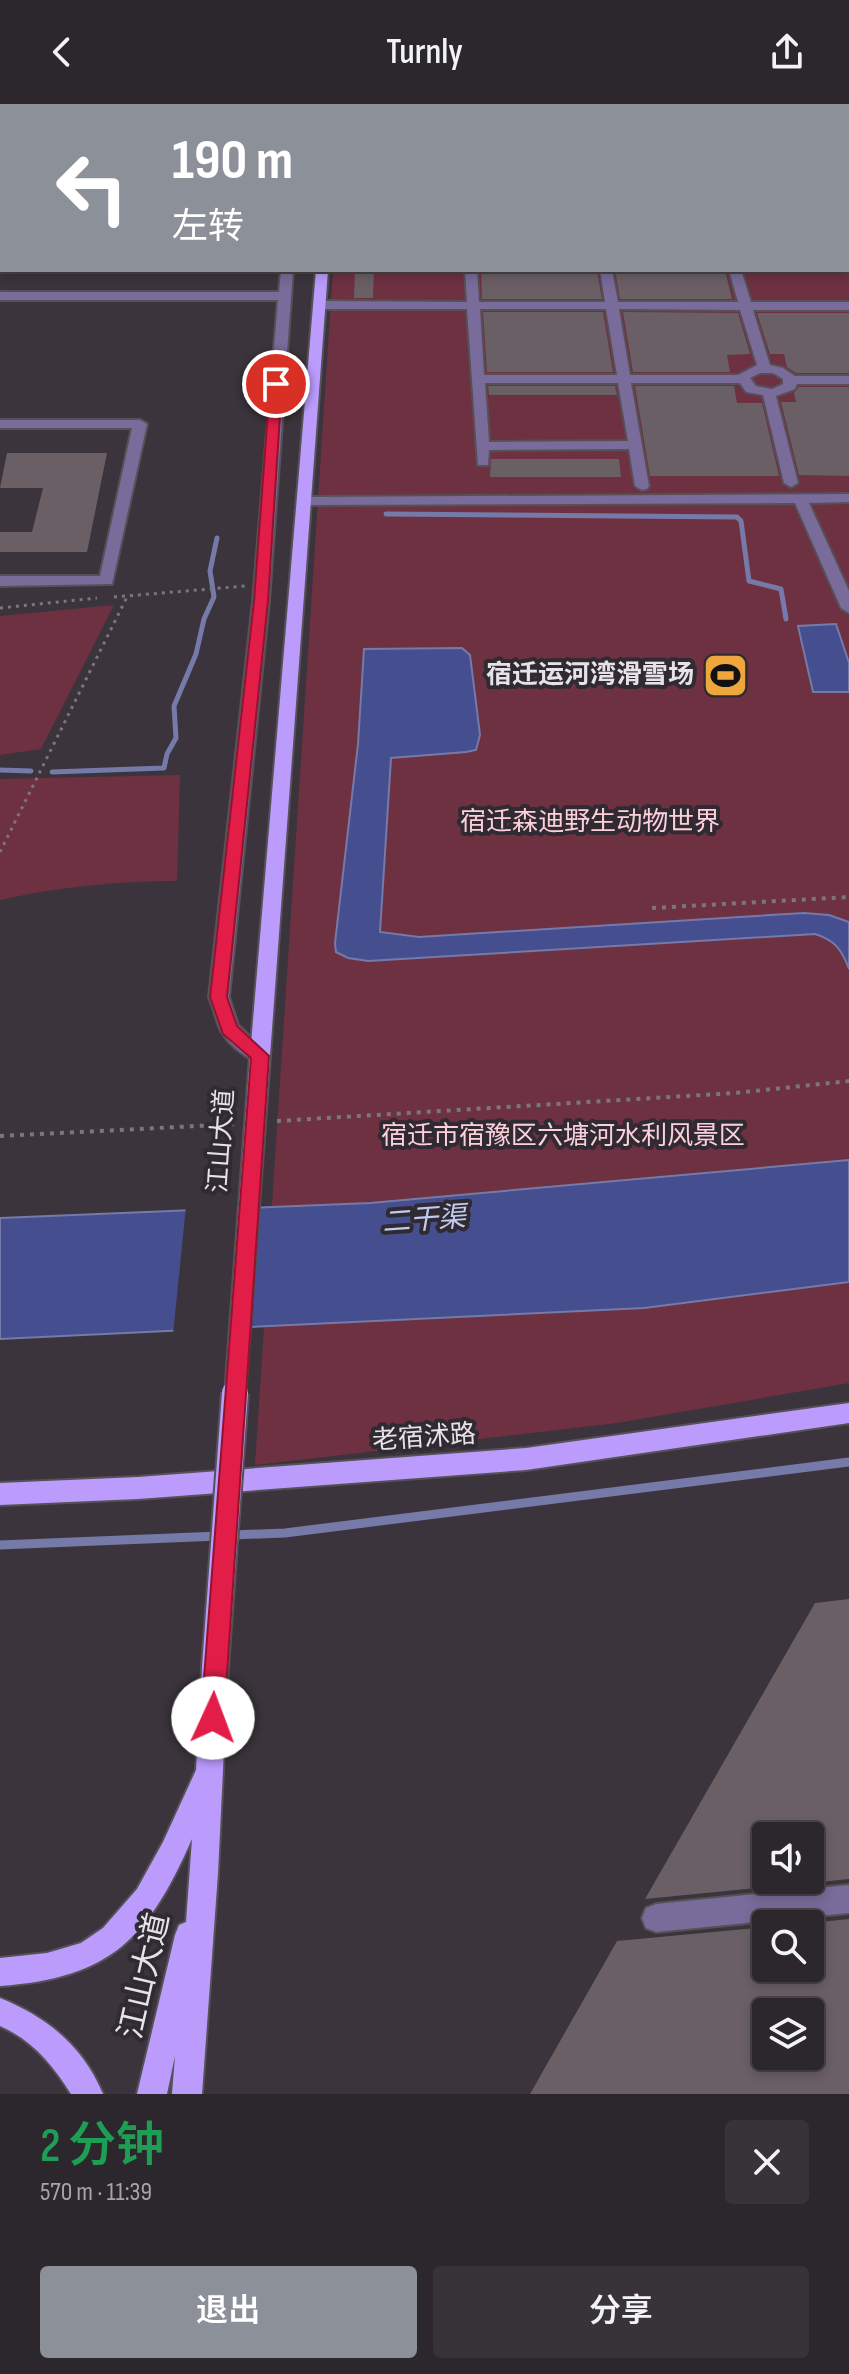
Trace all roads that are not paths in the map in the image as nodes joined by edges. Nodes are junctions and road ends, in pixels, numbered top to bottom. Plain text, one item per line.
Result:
1 (287, 272) edge
2 (322, 272) edge
3 (471, 272) edge
4 (596, 272) edge
5 (606, 272) edge
6 (736, 272) edge
7 (609, 285) junction
8 (0, 296) edge
9 (284, 296) junction
10 (320, 305) junction
11 (473, 306) junction
12 (612, 306) junction
13 (746, 306) junction
14 (849, 306) edge
15 (764, 368) junction
16 (478, 379) junction
17 (624, 379) junction
18 (743, 379) junction
19 (790, 380) junction
20 (849, 380) edge
21 (769, 393) junction
22 (0, 424) edge
23 (635, 445) junction
24 (482, 446) junction
25 (483, 462) dead end
26 (791, 483) dead end
27 (642, 486) dead end
28 (800, 498) junction
29 (849, 498) edge
30 (306, 501) junction
31 (0, 581) edge
32 (849, 608) edge
33 (260, 1056) junction
34 (849, 1413) edge
35 (0, 1494) edge
36 (210, 1769) junction
37 (204, 1873) junction
38 (849, 1899) edge
39 (656, 1918) dead end
40 (0, 1972) edge
41 (0, 2012) edge
42 (88, 2094) edge
43 (152, 2094) edge
44 (187, 2094) edge

1 - 9 street
2 - 10 main road, 江山大道
3 - 11 street
4 - 7 street
5 - 7 street
6 - 13 street
7 - 12 street
8 - 9 street
9 - 33 street
10 - 11 street
10 - 30 main road, 江山大道
11 - 12 street
11 - 16 street
12 - 13 street
12 - 17 street
13 - 14 street
13 - 15 street
15 - 18 street
15 - 19 street
16 - 17 street
16 - 24 street
17 - 18 street
17 - 23 street
18 - 21 street
19 - 20 street
19 - 21 street
21 - 26 street
22 - 31 street
23 - 24 street
23 - 27 street
24 - 25 street
28 - 29 street
28 - 30 street
28 - 32 street
30 - 33 main road, 江山大道
33 - 36 main road, 江山大道, bridge
34 - 35 main road, 老宿沭路
36 - 37 main road, 江山大道
36 - 40 main road
37 - 43 main road, 江山大道
37 - 44 main road, 江山大道
38 - 39 street
41 - 42 main road

